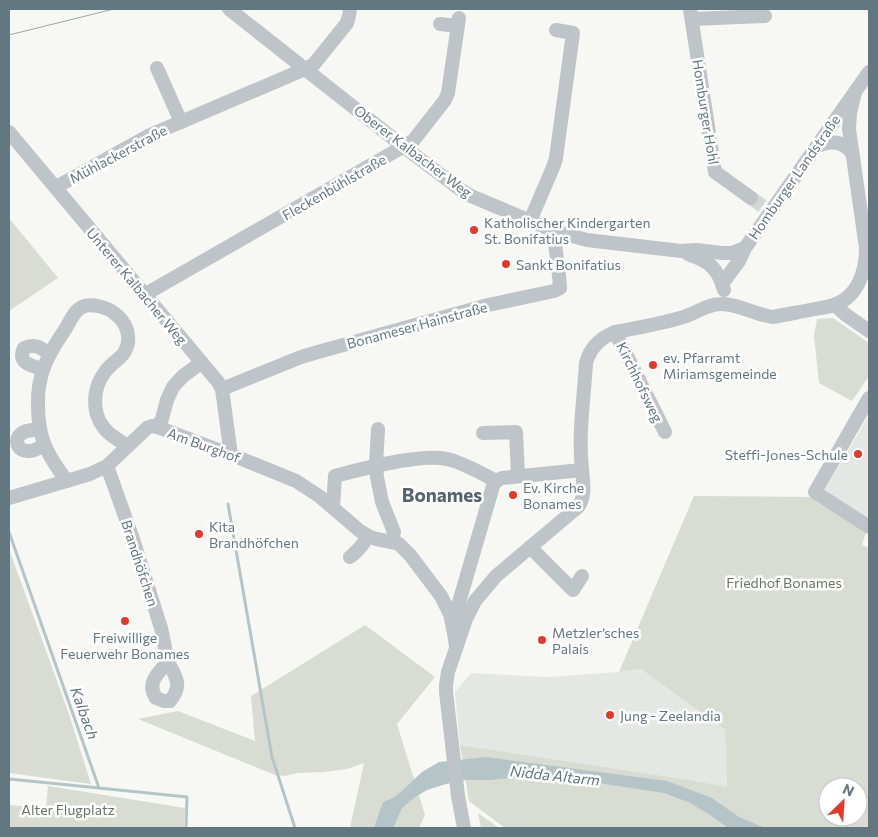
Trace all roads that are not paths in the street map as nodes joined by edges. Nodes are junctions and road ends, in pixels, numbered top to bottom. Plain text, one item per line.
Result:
1 (229, 9) edge
2 (350, 9) edge
3 (691, 14) edge
4 (765, 16) dead end
5 (440, 24) dead end
6 (556, 30) dead end
7 (157, 68) dead end
8 (305, 69) junction
9 (869, 72) edge
10 (855, 92) junction
11 (181, 122) junction
12 (9, 132) edge
13 (818, 146) junction
14 (404, 147) junction
15 (852, 153) junction
16 (56, 188) junction
17 (751, 198) tunnel mouth
18 (530, 221) junction
19 (554, 231) junction
20 (745, 248) junction
21 (681, 251) junction
22 (722, 284) junction
23 (864, 284) edge
24 (144, 295) junction
25 (727, 304) junction
26 (835, 305) junction
27 (869, 331) edge
28 (615, 332) junction
29 (49, 353) junction
30 (201, 363) junction
31 (42, 370) junction
32 (222, 390) junction
33 (869, 398) edge
34 (157, 427) junction
35 (378, 428) dead end
36 (40, 430) junction
37 (665, 432) dead end
38 (483, 433) dead end
39 (44, 445) junction
40 (128, 446) junction
41 (231, 455) junction
42 (376, 465) junction
43 (107, 466) junction
44 (582, 470) junction
45 (518, 476) junction
46 (67, 481) junction
47 (496, 481) junction
48 (9, 498) edge
49 (333, 507) junction
50 (869, 527) edge
51 (368, 536) junction
52 (392, 542) junction
53 (530, 547) junction
54 (350, 557) dead end
55 (582, 576) dead end
56 (459, 601) junction
57 (464, 617) junction
58 (168, 662) dead end
59 (464, 828) edge

1 - 8 street, Oberer Kalbacher Weg
2 - 8 street, Mühlackerstraße
3 - 4 street
3 - 17 street, Homburger Hohl
5 - 14 street, Fleckenbühlstraße
6 - 18 street
7 - 11 street, Mühlackerstraße
8 - 11 street, Mühlackerstraße
8 - 14 street, Oberer Kalbacher Weg
9 - 10 street, Homburger Landstraße
10 - 13 street, Homburger Landstraße
10 - 15 street
11 - 16 street, Mühlackerstraße
12 - 16 street, Unterer Kalbacher Weg
13 - 15 street
13 - 20 street, Homburger Landstraße
14 - 18 street, Oberer Kalbacher Weg
14 - 24 street, Fleckenbühlstraße
15 - 23 street
16 - 24 street, Unterer Kalbacher Weg
18 - 19 street, Oberer Kalbacher Weg
19 - 21 street, Oberer Kalbacher Weg
19 - 32 street, Bonameser Hainstraße
20 - 21 street, Oberer Kalbacher Weg
20 - 22 street, Homburger Landstraße
21 - 22 street, Oberer Kalbacher Weg
22 - 25 street, Oberer Kalbacher Weg
23 - 26 street
24 - 30 street, Unterer Kalbacher Weg
25 - 26 street
25 - 28 street
26 - 27 street
28 - 37 street, Kirchhofsweg
28 - 44 street
29 - 31 street
29 - 31 street
29 - 40 street
30 - 32 street, Unterer Kalbacher Weg
30 - 34 street
31 - 36 street
32 - 41 street, Unterer Kalbacher Weg
33 - 50 street
34 - 40 street, Am Burghof
34 - 41 street, Am Burghof
35 - 42 street
36 - 39 street
36 - 39 street
38 - 45 street
39 - 46 street
40 - 43 street, Am Burghof
41 - 49 street, Am Burghof
42 - 47 street
42 - 49 street
42 - 52 street
43 - 46 street, Am Burghof
43 - 58 street, Brandhöfchen
44 - 45 street
44 - 53 street
45 - 47 street
46 - 48 street, Am Burghof
47 - 56 street
49 - 51 street, Am Burghof
51 - 52 street, Am Burghof
51 - 54 street
52 - 57 street, Am Burghof
53 - 55 street
53 - 57 street
56 - 57 street
56 - 57 street
57 - 59 street

